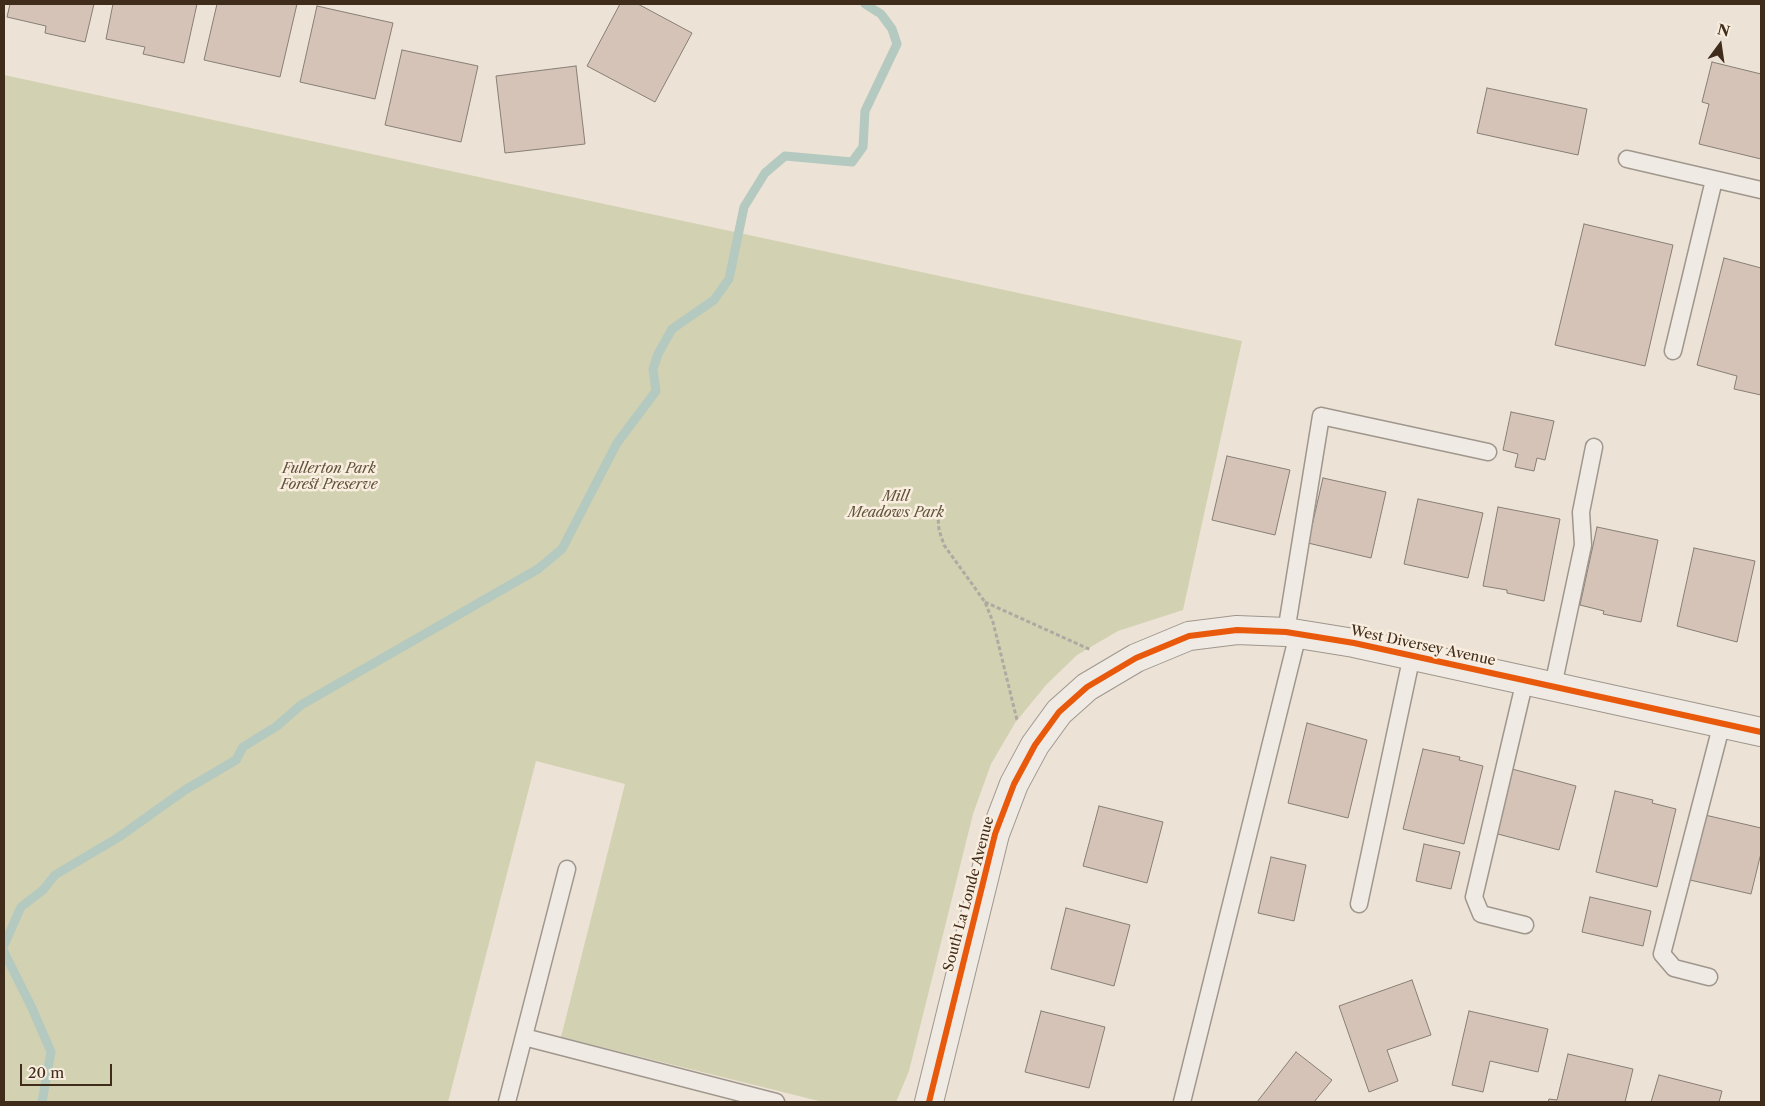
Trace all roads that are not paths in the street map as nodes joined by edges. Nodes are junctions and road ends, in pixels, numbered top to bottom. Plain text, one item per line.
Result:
1 (1627, 158) dead end
2 (1714, 180) junction
3 (1761, 190) edge
4 (1673, 351) dead end
5 (1594, 447) dead end
6 (1488, 452) dead end
7 (1292, 633) junction
8 (1412, 655) junction
9 (1525, 680) junction
10 (1553, 686) junction
11 (1087, 687) joint
12 (1722, 723) junction
13 (1761, 732) edge
14 (567, 869) dead end
15 (1359, 904) dead end
16 (1524, 925) dead end
17 (1709, 977) dead end
18 (524, 1037) junction
19 (507, 1102) edge
20 (776, 1102) edge
21 (929, 1102) edge
22 (1182, 1102) edge

1 - 2 lane
2 - 3 lane
2 - 4 lane
5 - 10 lane
6 - 7 lane
7 - 8 street, West Diversey Avenue
7 - 11 street, West Diversey Avenue
7 - 22 lane
8 - 9 street, West Diversey Avenue
8 - 15 lane
9 - 10 street, West Diversey Avenue
9 - 16 lane
10 - 12 street, West Diversey Avenue
11 - 21 street, South La Londe Avenue
12 - 13 street, West Diversey Avenue
12 - 17 lane
14 - 18 lane
18 - 19 lane
18 - 20 lane

